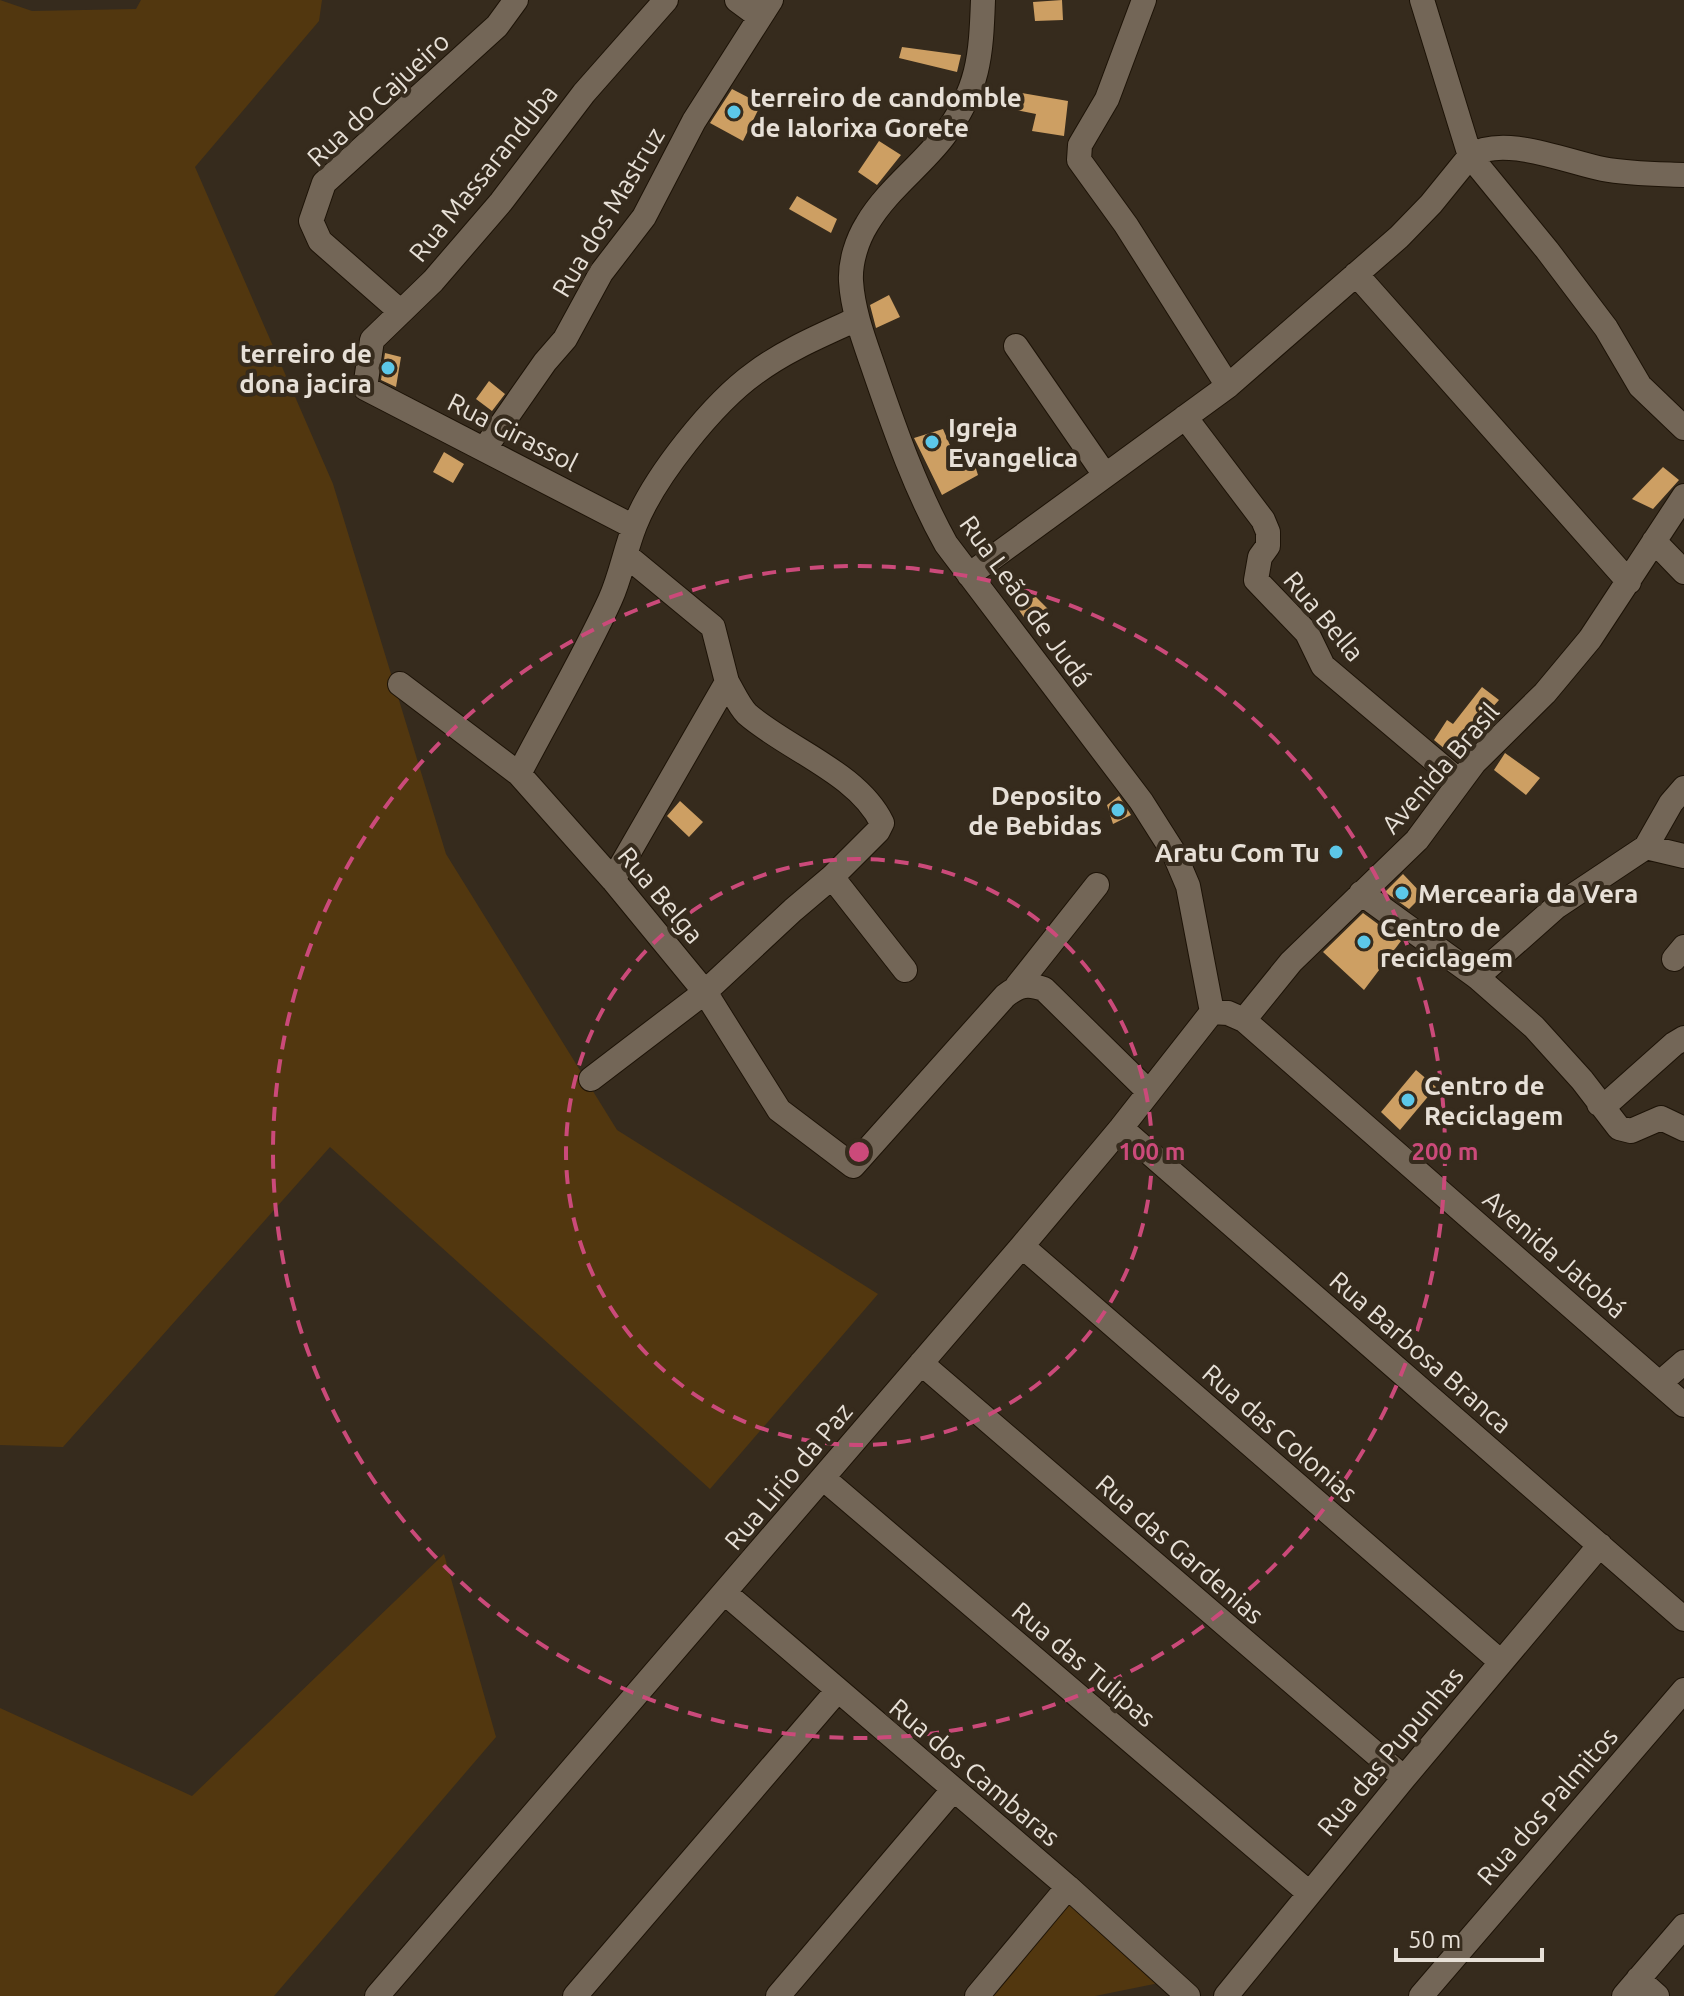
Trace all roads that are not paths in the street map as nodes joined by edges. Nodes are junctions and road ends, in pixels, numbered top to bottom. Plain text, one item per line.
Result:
1 (516, 0) edge
2 (666, 0) edge
3 (737, 0) edge
4 (983, 0) edge
5 (1144, 0) edge
6 (1422, 0) edge
7 (766, 8) edge
8 (1474, 154) junction
9 (1684, 175) edge
10 (1356, 274) junction
11 (401, 312) junction
12 (857, 319) junction
13 (1016, 346) dead end
14 (1228, 386) junction
15 (365, 388) joint
16 (1185, 417) junction
17 (1684, 428) edge
18 (485, 448) junction
19 (1105, 475) junction
20 (1684, 496) edge
21 (634, 527) junction
22 (1654, 541) junction
23 (627, 556) junction
24 (1684, 572) edge
25 (969, 575) junction
26 (1629, 582) junction
27 (727, 682) junction
28 (400, 684) dead end
29 (519, 774) junction
30 (1459, 781) junction
31 (1684, 788) edge
32 (1646, 847) junction
33 (1684, 856) edge
34 (832, 877) junction
35 (613, 880) junction
36 (1097, 885) dead end
37 (1361, 893) junction
38 (905, 970) dead end
39 (1477, 977) junction
40 (1017, 986) junction
41 (705, 992) junction
42 (1212, 1012) junction
43 (1244, 1020) junction
44 (1684, 1038) edge
45 (591, 1079) dead end
46 (1149, 1092) junction
47 (1599, 1104) junction
48 (1121, 1128) junction
49 (1684, 1129) edge
50 (1022, 1246) junction
51 (1684, 1362) edge
52 (921, 1363) junction
53 (1660, 1383) junction
54 (1684, 1405) edge
55 (823, 1478) junction
56 (1600, 1545) junction
57 (725, 1593) junction
58 (1684, 1619) edge
59 (1501, 1662) junction
60 (1684, 1690) edge
61 (837, 1691) junction
62 (1404, 1778) junction
63 (953, 1790) junction
64 (1068, 1887) junction
65 (1309, 1893) junction
66 (1684, 1926) edge
67 (1631, 1988) edge
68 (377, 1996) edge
69 (575, 1996) edge
70 (778, 1996) edge
71 (977, 1996) edge
72 (1188, 1996) edge
73 (1226, 1996) edge
74 (1421, 1996) edge
75 (1657, 1996) edge

1 - 11 street, Rua do Cajueiro
2 - 11 street, Rua Massaranduba
3 - 7 street
4 - 12 street, Rua Leão de Judá
5 - 14 street
6 - 8 street
7 - 18 street, Rua dos Mastruz
8 - 9 street
8 - 10 street
8 - 17 street
10 - 14 street
10 - 26 street
11 - 15 street, Rua Massaranduba
12 - 21 street
12 - 25 street, Rua Leão de Judá
13 - 19 street
14 - 16 street
15 - 18 street, Rua Girassol
16 - 19 street
16 - 30 street, Rua Bella
18 - 21 street, Rua Girassol
19 - 25 street
20 - 22 street, Avenida Brasil
21 - 23 street
22 - 24 street
22 - 26 street, Avenida Brasil
23 - 27 street
23 - 29 street
25 - 42 street, Rua Leão de Judá
26 - 30 street, Avenida Brasil
27 - 34 street
27 - 35 street
28 - 29 street, Rua Belga
29 - 35 street, Rua Belga
30 - 37 street, Avenida Brasil
31 - 32 street
32 - 33 street
32 - 39 street
34 - 38 street
34 - 41 street
35 - 41 street, Rua Belga
36 - 40 street
37 - 39 street
37 - 43 street, Avenida Brasil
39 - 47 street
40 - 41 street, Rua Belga
40 - 46 street
41 - 45 street
42 - 43 street
42 - 46 street, Rua Lirio da Paz
43 - 53 street, Avenida Jatobá
44 - 47 street
46 - 48 street, Rua Lirio da Paz
47 - 49 street
48 - 50 street, Rua Lirio da Paz
48 - 56 street, Rua Barbosa Branca
50 - 52 street, Rua Lirio da Paz
50 - 59 street, Rua das Colonias
51 - 53 street
52 - 55 street, Rua Lirio da Paz
52 - 62 street, Rua das Gardenias
53 - 54 street, Avenida Jatobá
55 - 57 street, Rua Lirio da Paz
55 - 65 street, Rua das Tulipas
56 - 58 street, Rua Barbosa Branca
56 - 59 street, Rua das Pupunhas
57 - 61 street, Rua dos Cambaras
57 - 68 street, Rua Lirio da Paz
59 - 62 street, Rua das Pupunhas
60 - 74 street, Rua dos Palmitos
61 - 63 street, Rua dos Cambaras
61 - 69 street
62 - 65 street, Rua das Pupunhas
63 - 64 street, Rua dos Cambaras
63 - 70 street
64 - 71 street
64 - 72 street, Rua dos Cambaras
65 - 73 street, Rua das Pupunhas
66 - 67 street
67 - 75 street

